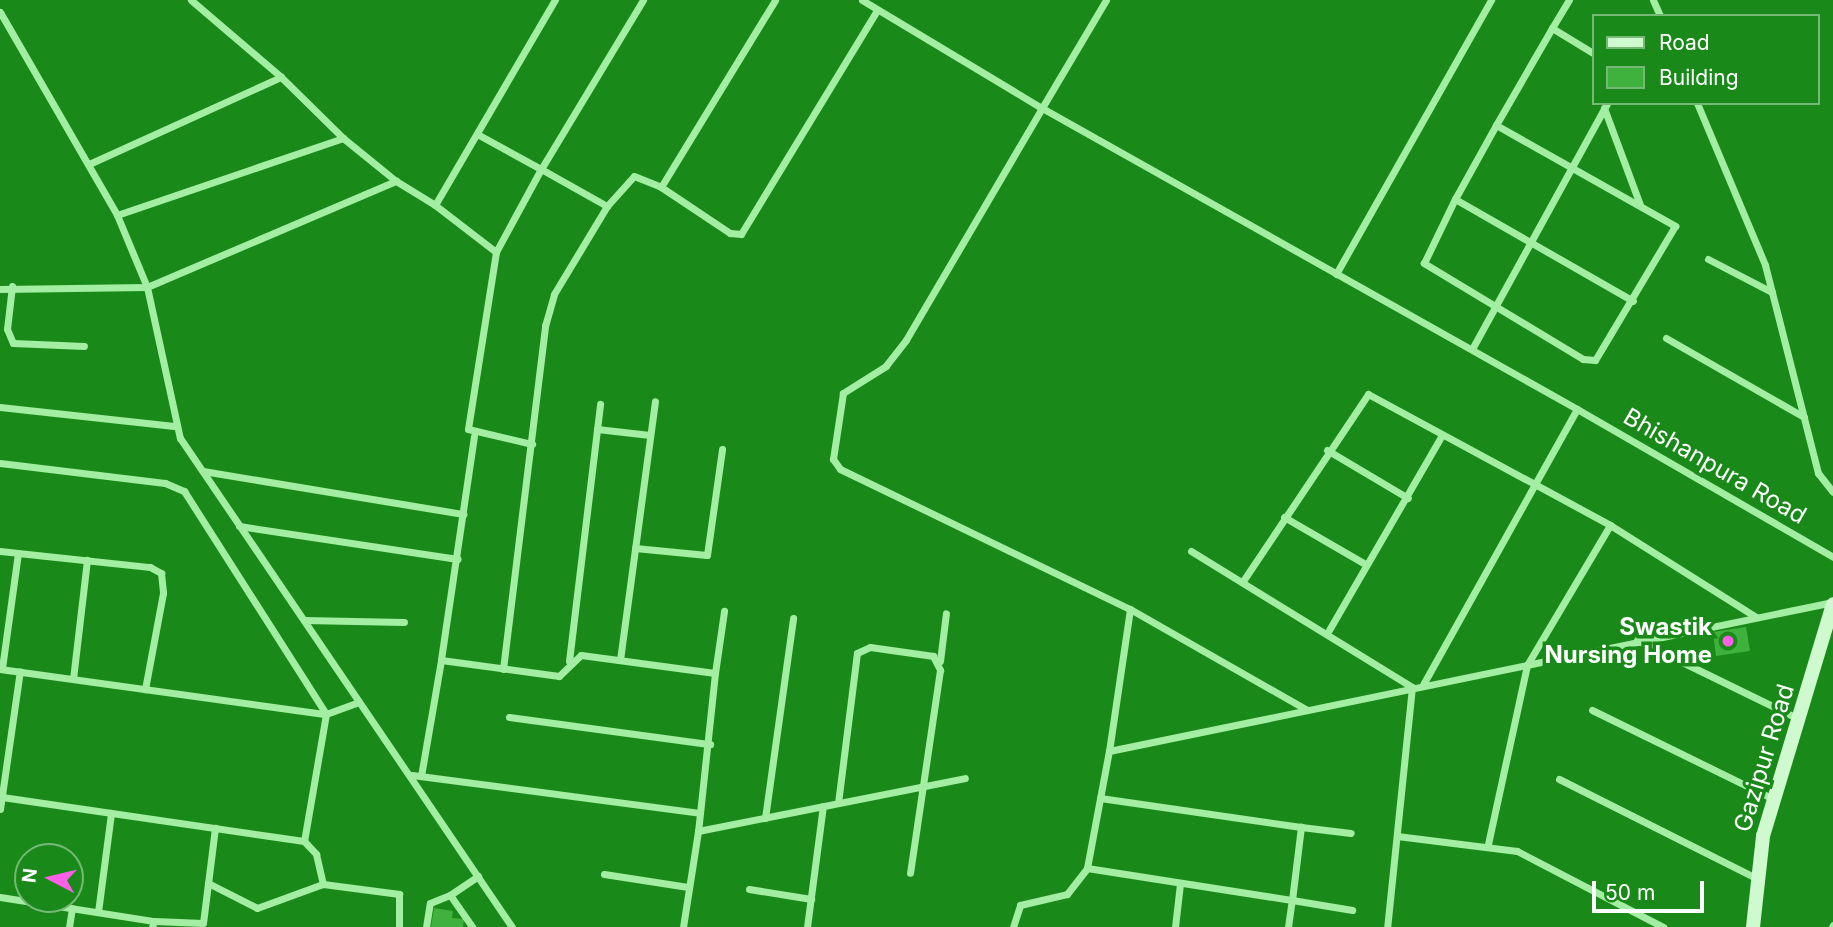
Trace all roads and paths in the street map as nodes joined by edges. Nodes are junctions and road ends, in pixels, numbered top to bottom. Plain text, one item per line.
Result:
1 (191, 0) edge
2 (555, 0) edge
3 (643, 0) edge
4 (775, 0) edge
5 (862, 0) edge
6 (1106, 0) edge
7 (1491, 0) edge
8 (1569, 0) edge
9 (877, 10) junction
10 (0, 12) edge
11 (1552, 28) junction
12 (1591, 52) edge
13 (281, 77) junction
14 (1606, 105) edge
15 (1698, 105) edge
16 (1042, 108) junction
17 (1496, 125) junction
18 (477, 134) junction
19 (343, 138) junction
20 (89, 164) junction
21 (1573, 166) junction
22 (541, 169) junction
23 (396, 181) junction
24 (661, 187) junction
25 (1455, 199) junction
26 (435, 205) junction
27 (1641, 205) junction
28 (607, 206) junction
29 (117, 215) junction
30 (1533, 242) junction
31 (496, 252) junction
32 (1708, 259) dead end
33 (1336, 274) junction
34 (12, 286) junction
35 (147, 287) junction
36 (0, 289) edge
37 (1773, 292) junction
38 (1633, 302) junction
39 (1497, 308) junction
40 (1666, 338) dead end
41 (84, 346) dead end
42 (1472, 349) junction
43 (655, 401) dead end
44 (600, 404) dead end
45 (0, 407) edge
46 (1577, 410) junction
47 (1804, 417) junction
48 (174, 426) junction
49 (597, 429) junction
50 (650, 435) junction
51 (1442, 435) junction
52 (474, 436) junction
53 (531, 444) junction
54 (722, 449) dead end
55 (1327, 450) junction
56 (0, 463) edge
57 (203, 471) junction
58 (1536, 484) junction
59 (1833, 492) edge
60 (1408, 498) junction
61 (463, 514) junction
62 (1284, 517) junction
63 (1609, 525) junction
64 (239, 526) junction
65 (635, 548) junction
66 (0, 551) edge
67 (1191, 551) dead end
68 (18, 553) junction
69 (1833, 557) edge
70 (458, 559) junction
71 (87, 561) junction
72 (1365, 564) junction
73 (1243, 581) junction
74 (1833, 603) edge
75 (1130, 609) junction
76 (724, 611) dead end
77 (946, 613) dead end
78 (1757, 617) junction
79 (793, 618) dead end
80 (304, 620) junction
81 (404, 622) dead end
82 (1329, 630) junction
83 (1637, 640) junction
84 (441, 660) junction
85 (620, 660) junction
86 (940, 661) junction
87 (1527, 665) junction
88 (1, 669) edge
89 (503, 669) junction
90 (20, 671) junction
91 (568, 673) junction
92 (715, 673) junction
93 (73, 679) junction
94 (1423, 684) junction
95 (1412, 687) junction
96 (145, 689) junction
97 (359, 702) junction
98 (1307, 710) junction
99 (1591, 710) dead end
100 (326, 714) junction
101 (509, 717) dead end
102 (1800, 719) junction
103 (710, 744) junction
104 (1109, 751) junction
105 (412, 775) junction
106 (421, 776) junction
107 (965, 778) dead end
108 (1559, 779) dead end
109 (922, 786) junction
110 (2, 797) junction
111 (1100, 798) junction
112 (1774, 800) junction
113 (838, 803) junction
114 (823, 806) junction
115 (0, 808) edge
116 (111, 813) junction
117 (700, 813) junction
118 (765, 818) junction
119 (1301, 827) junction
120 (215, 828) junction
121 (698, 831) junction
122 (1351, 832) dead end
123 (1396, 836) junction
124 (304, 841) junction
125 (1488, 844) junction
126 (1087, 868) junction
127 (910, 873) dead end
128 (604, 874) dead end
129 (478, 876) junction
130 (1754, 877) junction
131 (208, 883) junction
132 (323, 884) junction
133 (1180, 884) junction
134 (688, 887) junction
135 (749, 889) dead end
136 (450, 895) junction
137 (811, 899) junction
138 (1292, 900) junction
139 (84, 910) edge
140 (1352, 910) dead end
141 (98, 912) junction
142 (153, 924) edge
143 (399, 927) edge
144 (426, 927) edge
145 (472, 927) edge
146 (512, 927) edge
147 (683, 927) edge
148 (807, 927) edge
149 (1013, 927) edge
150 (1175, 927) edge
151 (1288, 927) edge
152 (1387, 927) edge
153 (1663, 927) edge
154 (1753, 927) edge

1 - 13 street
2 - 18 street
3 - 22 street
4 - 24 street
5 - 9 street, Bhishanpura Road
6 - 16 street
7 - 33 street
8 - 11 street
9 - 16 street, Bhishanpura Road
9 - 24 street
10 - 20 street
11 - 12 street
11 - 17 street
13 - 19 street
13 - 20 street
14 - 21 street
14 - 27 street
15 - 37 street
16 - 33 street, Bhishanpura Road
16 - 75 street
17 - 21 street
17 - 25 street
18 - 22 street
18 - 26 street
19 - 23 street
19 - 29 street
20 - 29 street
21 - 27 street
21 - 30 street
22 - 28 street
22 - 31 street
23 - 26 street
23 - 35 street
24 - 28 street
25 - 30 street
25 - 39 street
26 - 31 street
27 - 38 street
28 - 53 street
29 - 35 street
30 - 38 street
30 - 39 street
31 - 52 street
32 - 37 street
33 - 42 street, Bhishanpura Road
34 - 35 street
34 - 36 street
34 - 41 street
35 - 48 street
37 - 47 street
38 - 39 street
39 - 42 street
40 - 47 street
42 - 46 street, Bhishanpura Road
43 - 50 street
44 - 49 street
45 - 48 street
46 - 58 street
46 - 69 street, Bhishanpura Road
47 - 59 street
48 - 57 street
49 - 50 street
49 - 91 street
50 - 65 street
51 - 55 street
51 - 58 street
51 - 60 street
52 - 53 street
52 - 61 street
53 - 89 street
54 - 65 street
55 - 60 street
55 - 62 street
56 - 100 street
57 - 61 street
57 - 64 street
58 - 63 street
58 - 94 street
60 - 72 street
61 - 70 street
62 - 72 street
62 - 73 street
63 - 78 street
63 - 87 street
64 - 70 street
64 - 80 street
65 - 85 street
66 - 68 street
67 - 73 street
68 - 71 street
68 - 88 street
70 - 84 street
71 - 93 street
71 - 96 street
72 - 82 street
73 - 82 street
74 - 78 street
74 - 102 street, Gazipur Road
75 - 98 street
75 - 104 street
76 - 92 street
77 - 86 street
78 - 83 street
79 - 118 street
80 - 81 street
80 - 97 street
82 - 95 street
83 - 87 street
83 - 102 street
84 - 89 street
84 - 106 street
85 - 91 street
85 - 92 street
86 - 109 street
86 - 113 street
87 - 94 street
87 - 125 street
88 - 90 street
89 - 91 street
90 - 93 street
90 - 110 street
92 - 103 street
93 - 96 street
94 - 95 street
95 - 98 street
95 - 123 street
96 - 100 street
97 - 100 street
97 - 105 street
98 - 104 street
99 - 112 street
100 - 124 street
101 - 103 street
102 - 112 street, Gazipur Road
103 - 117 street
104 - 111 street
105 - 106 street
105 - 129 street
106 - 117 street
107 - 109 street
108 - 130 street
109 - 113 street
109 - 127 street
110 - 115 street
110 - 116 street
111 - 119 street
111 - 126 street
112 - 130 street, Gazipur Road
113 - 114 street
114 - 118 street
114 - 137 street
116 - 120 street
116 - 141 street
117 - 121 street
118 - 121 street
119 - 122 street
119 - 138 street
120 - 124 street
120 - 131 street
121 - 134 street
123 - 125 street
123 - 152 street
124 - 132 street
125 - 153 street
126 - 133 street
126 - 149 street
128 - 134 street
129 - 136 street
129 - 146 street
130 - 154 street, Gazipur Road
131 - 132 street
131 - 142 street
132 - 143 street
133 - 138 street
133 - 150 street
134 - 147 street
135 - 137 street
136 - 144 street
136 - 145 street
137 - 148 street
138 - 140 street
138 - 151 street
139 - 141 street
141 - 142 street

